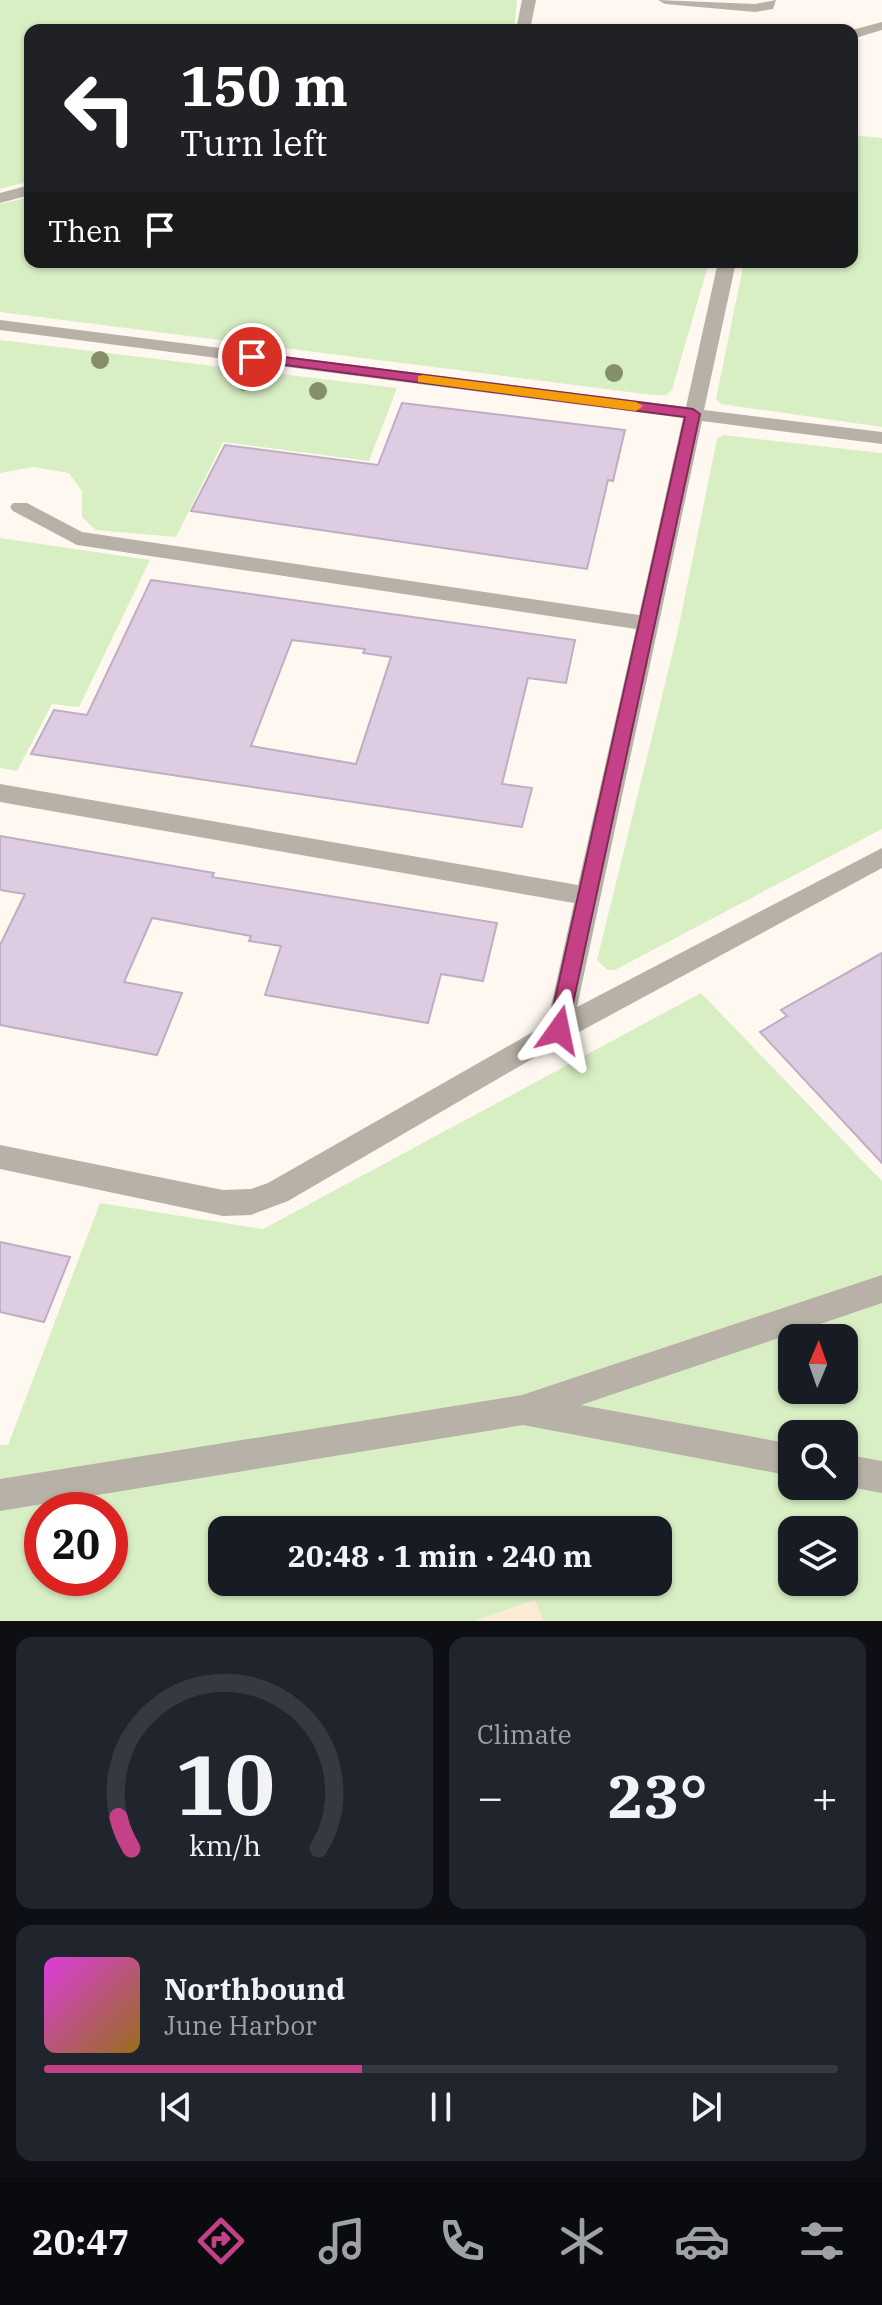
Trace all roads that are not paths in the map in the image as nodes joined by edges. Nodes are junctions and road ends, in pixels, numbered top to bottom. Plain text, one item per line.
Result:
1 (529, 0) edge
2 (665, 0) edge
3 (769, 0) edge
4 (524, 24) edge
5 (882, 26) edge
6 (858, 33) edge
7 (24, 192) edge
8 (0, 198) edge
9 (726, 268) edge
10 (0, 325) edge
11 (693, 414) junction
12 (882, 438) edge
13 (20, 507) dead end
14 (646, 623) junction
15 (0, 793) edge
16 (882, 857) edge
17 (587, 896) junction
18 (559, 1030) junction
19 (0, 1157) edge
20 (882, 1289) edge
21 (522, 1410) junction
22 (778, 1457) edge
23 (858, 1473) edge
24 (882, 1477) edge
25 (0, 1495) edge

1 - 4 lane
2 - 3 lane
5 - 6 lane
7 - 8 lane
9 - 11 lane
10 - 11 lane
11 - 12 lane
11 - 14 lane
13 - 14 lane
14 - 17 lane
15 - 17 lane
16 - 18 lane
17 - 18 lane
18 - 19 lane
20 - 21 lane
21 - 22 lane
21 - 25 lane
23 - 24 lane

